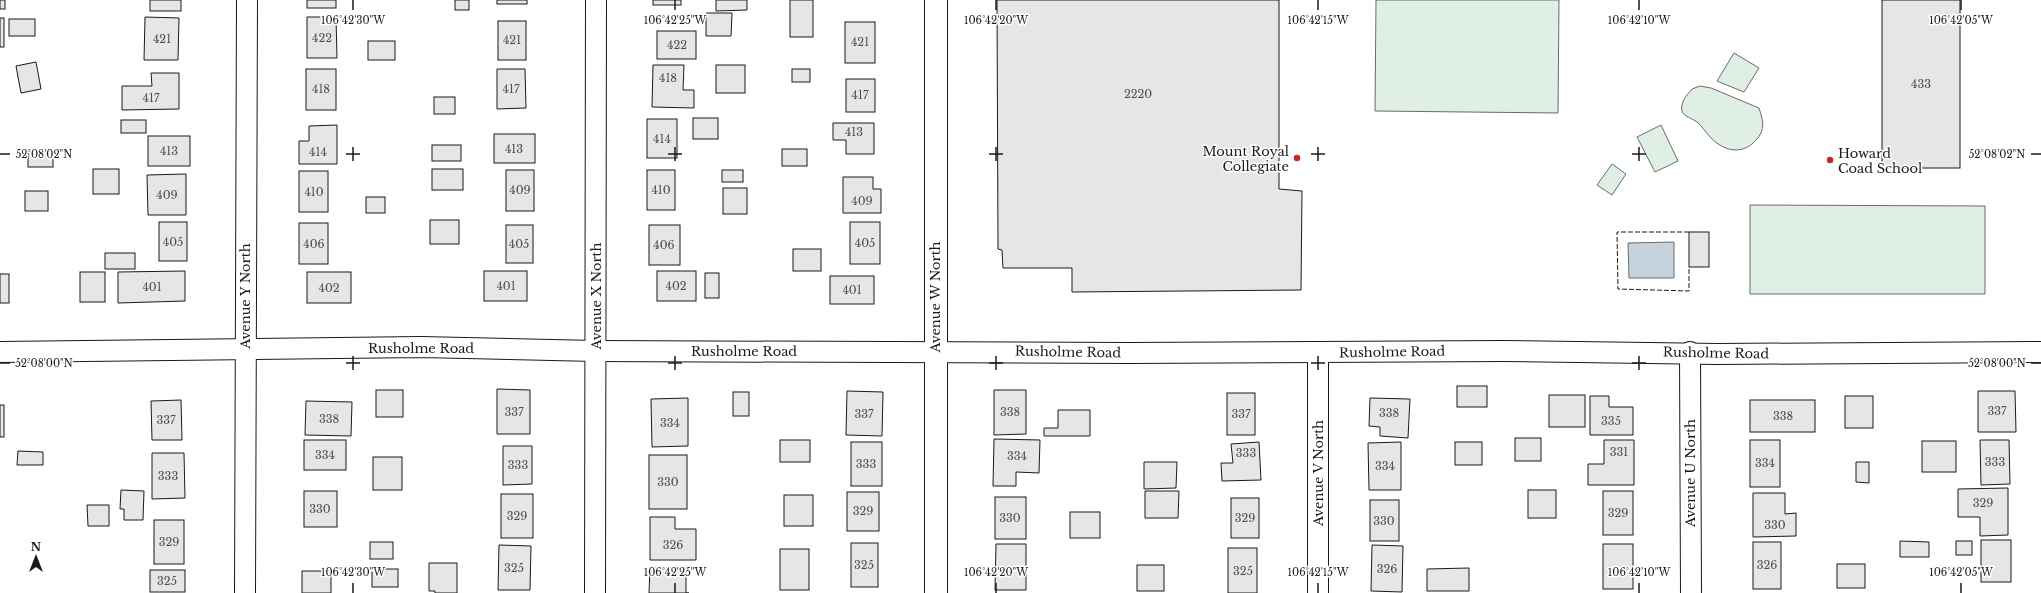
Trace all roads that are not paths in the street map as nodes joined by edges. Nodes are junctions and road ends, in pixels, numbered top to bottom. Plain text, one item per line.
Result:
1 (247, 0) edge
2 (596, 0) edge
3 (936, 0) edge
4 (245, 348) junction
5 (596, 351) junction
6 (935, 351) junction
7 (0, 352) edge
8 (1690, 352) junction
9 (2041, 352) edge
10 (1318, 353) junction
11 (245, 593) edge
12 (596, 593) edge
13 (936, 593) edge
14 (1318, 593) edge
15 (1691, 593) edge

1 - 4 street, Avenue Y North
2 - 5 street, Avenue X North
3 - 6 street, Avenue W North
4 - 5 street, Rusholme Road
4 - 7 street, Rusholme Road
4 - 11 street, Avenue Y North
5 - 6 street, Rusholme Road
5 - 12 street, Avenue X North
6 - 10 street, Rusholme Road
6 - 13 street, Avenue W North
8 - 9 street, Rusholme Road
8 - 10 street, Rusholme Road
8 - 15 street, Avenue U North
10 - 14 street, Avenue V North

